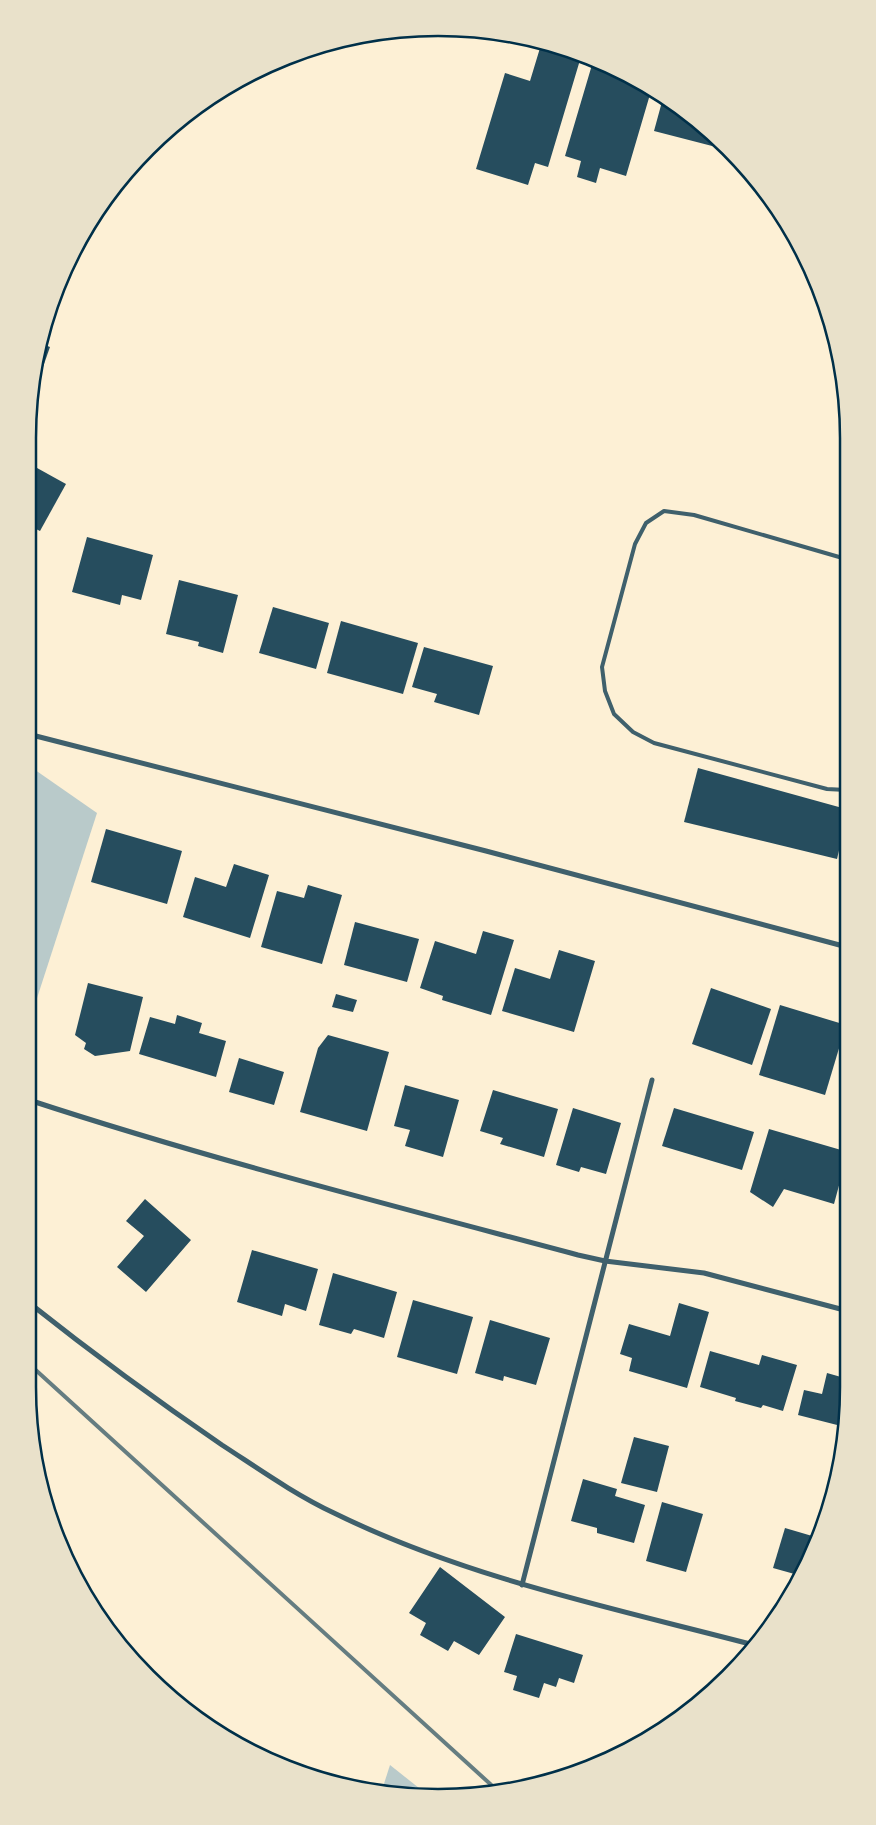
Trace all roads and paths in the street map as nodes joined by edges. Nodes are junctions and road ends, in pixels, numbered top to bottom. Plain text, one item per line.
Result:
1 (840, 557) edge
2 (36, 736) edge
3 (840, 790) edge
4 (840, 945) edge
5 (652, 1080) dead end
6 (36, 1102) edge
7 (605, 1261) junction
8 (36, 1308) edge
9 (840, 1309) edge
10 (522, 1585) junction
11 (747, 1643) edge

1 - 3 lane
2 - 4 street
5 - 7 street
6 - 7 street
7 - 9 street
7 - 10 street
8 - 10 street
10 - 11 street

